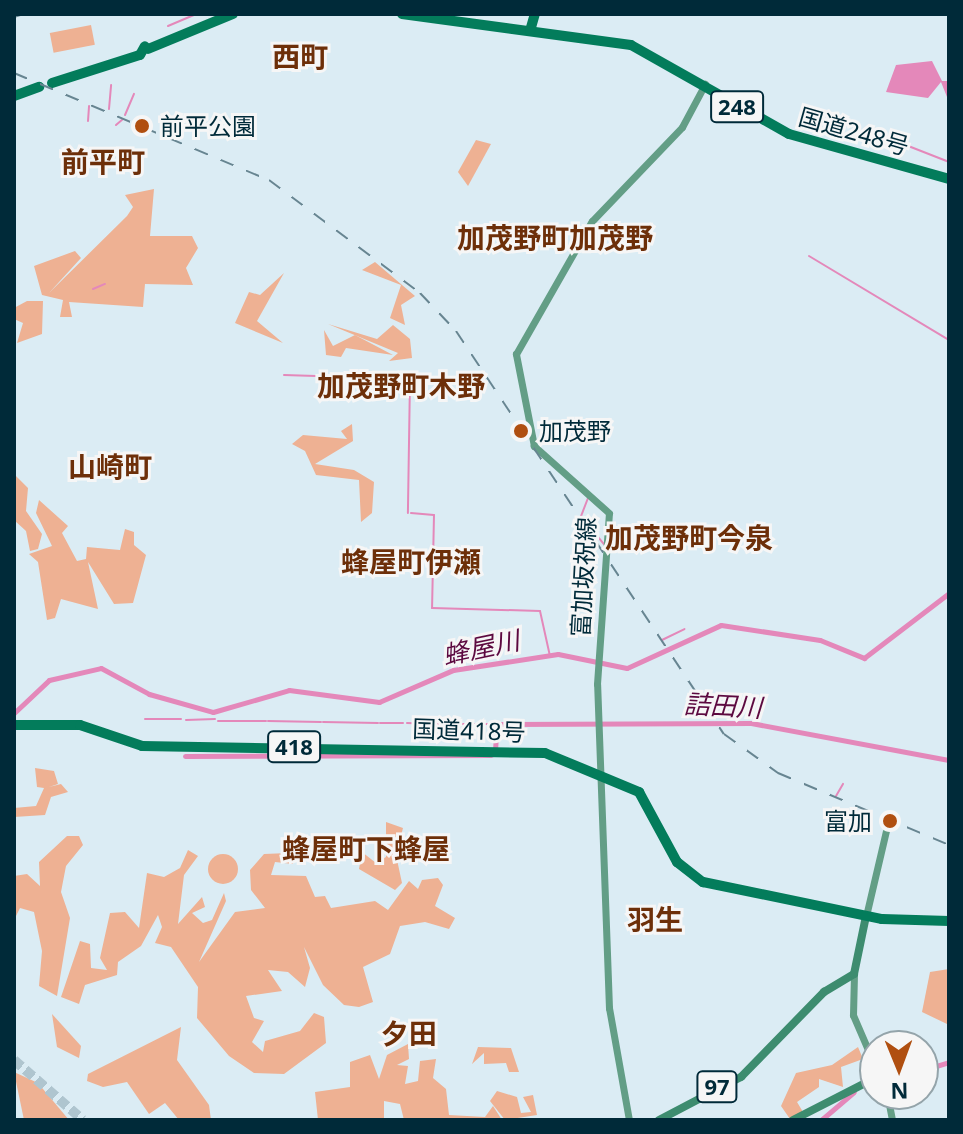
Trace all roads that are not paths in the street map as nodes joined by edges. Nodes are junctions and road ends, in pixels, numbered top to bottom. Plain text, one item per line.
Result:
1 (402, 14) edge
2 (433, 14) edge
3 (535, 14) edge
4 (223, 17) edge
5 (531, 29) junction
6 (704, 85) junction
7 (14, 95) edge
8 (949, 178) edge
9 (14, 725) edge
10 (603, 778) junction
11 (886, 831) dead end
12 (866, 916) junction
13 (949, 921) edge
14 (854, 974) junction
15 (859, 1030) edge
16 (859, 1086) edge
17 (629, 1120) edge
18 (659, 1120) edge
19 (793, 1120) edge

1 - 5 highway
2 - 5 highway
3 - 5 highway
4 - 7 highway
5 - 6 highway, 国道248号 / 248
6 - 8 highway, 国道248号 / 248
6 - 10 main road, 富加坂祝線
9 - 10 highway, 国道418号 / 418
10 - 12 highway, 国道418号 / 418
10 - 17 main road, 富加坂祝線
11 - 12 main road
12 - 13 highway, 418
12 - 14 main road
14 - 15 main road
14 - 18 main road, 97
16 - 19 main road

